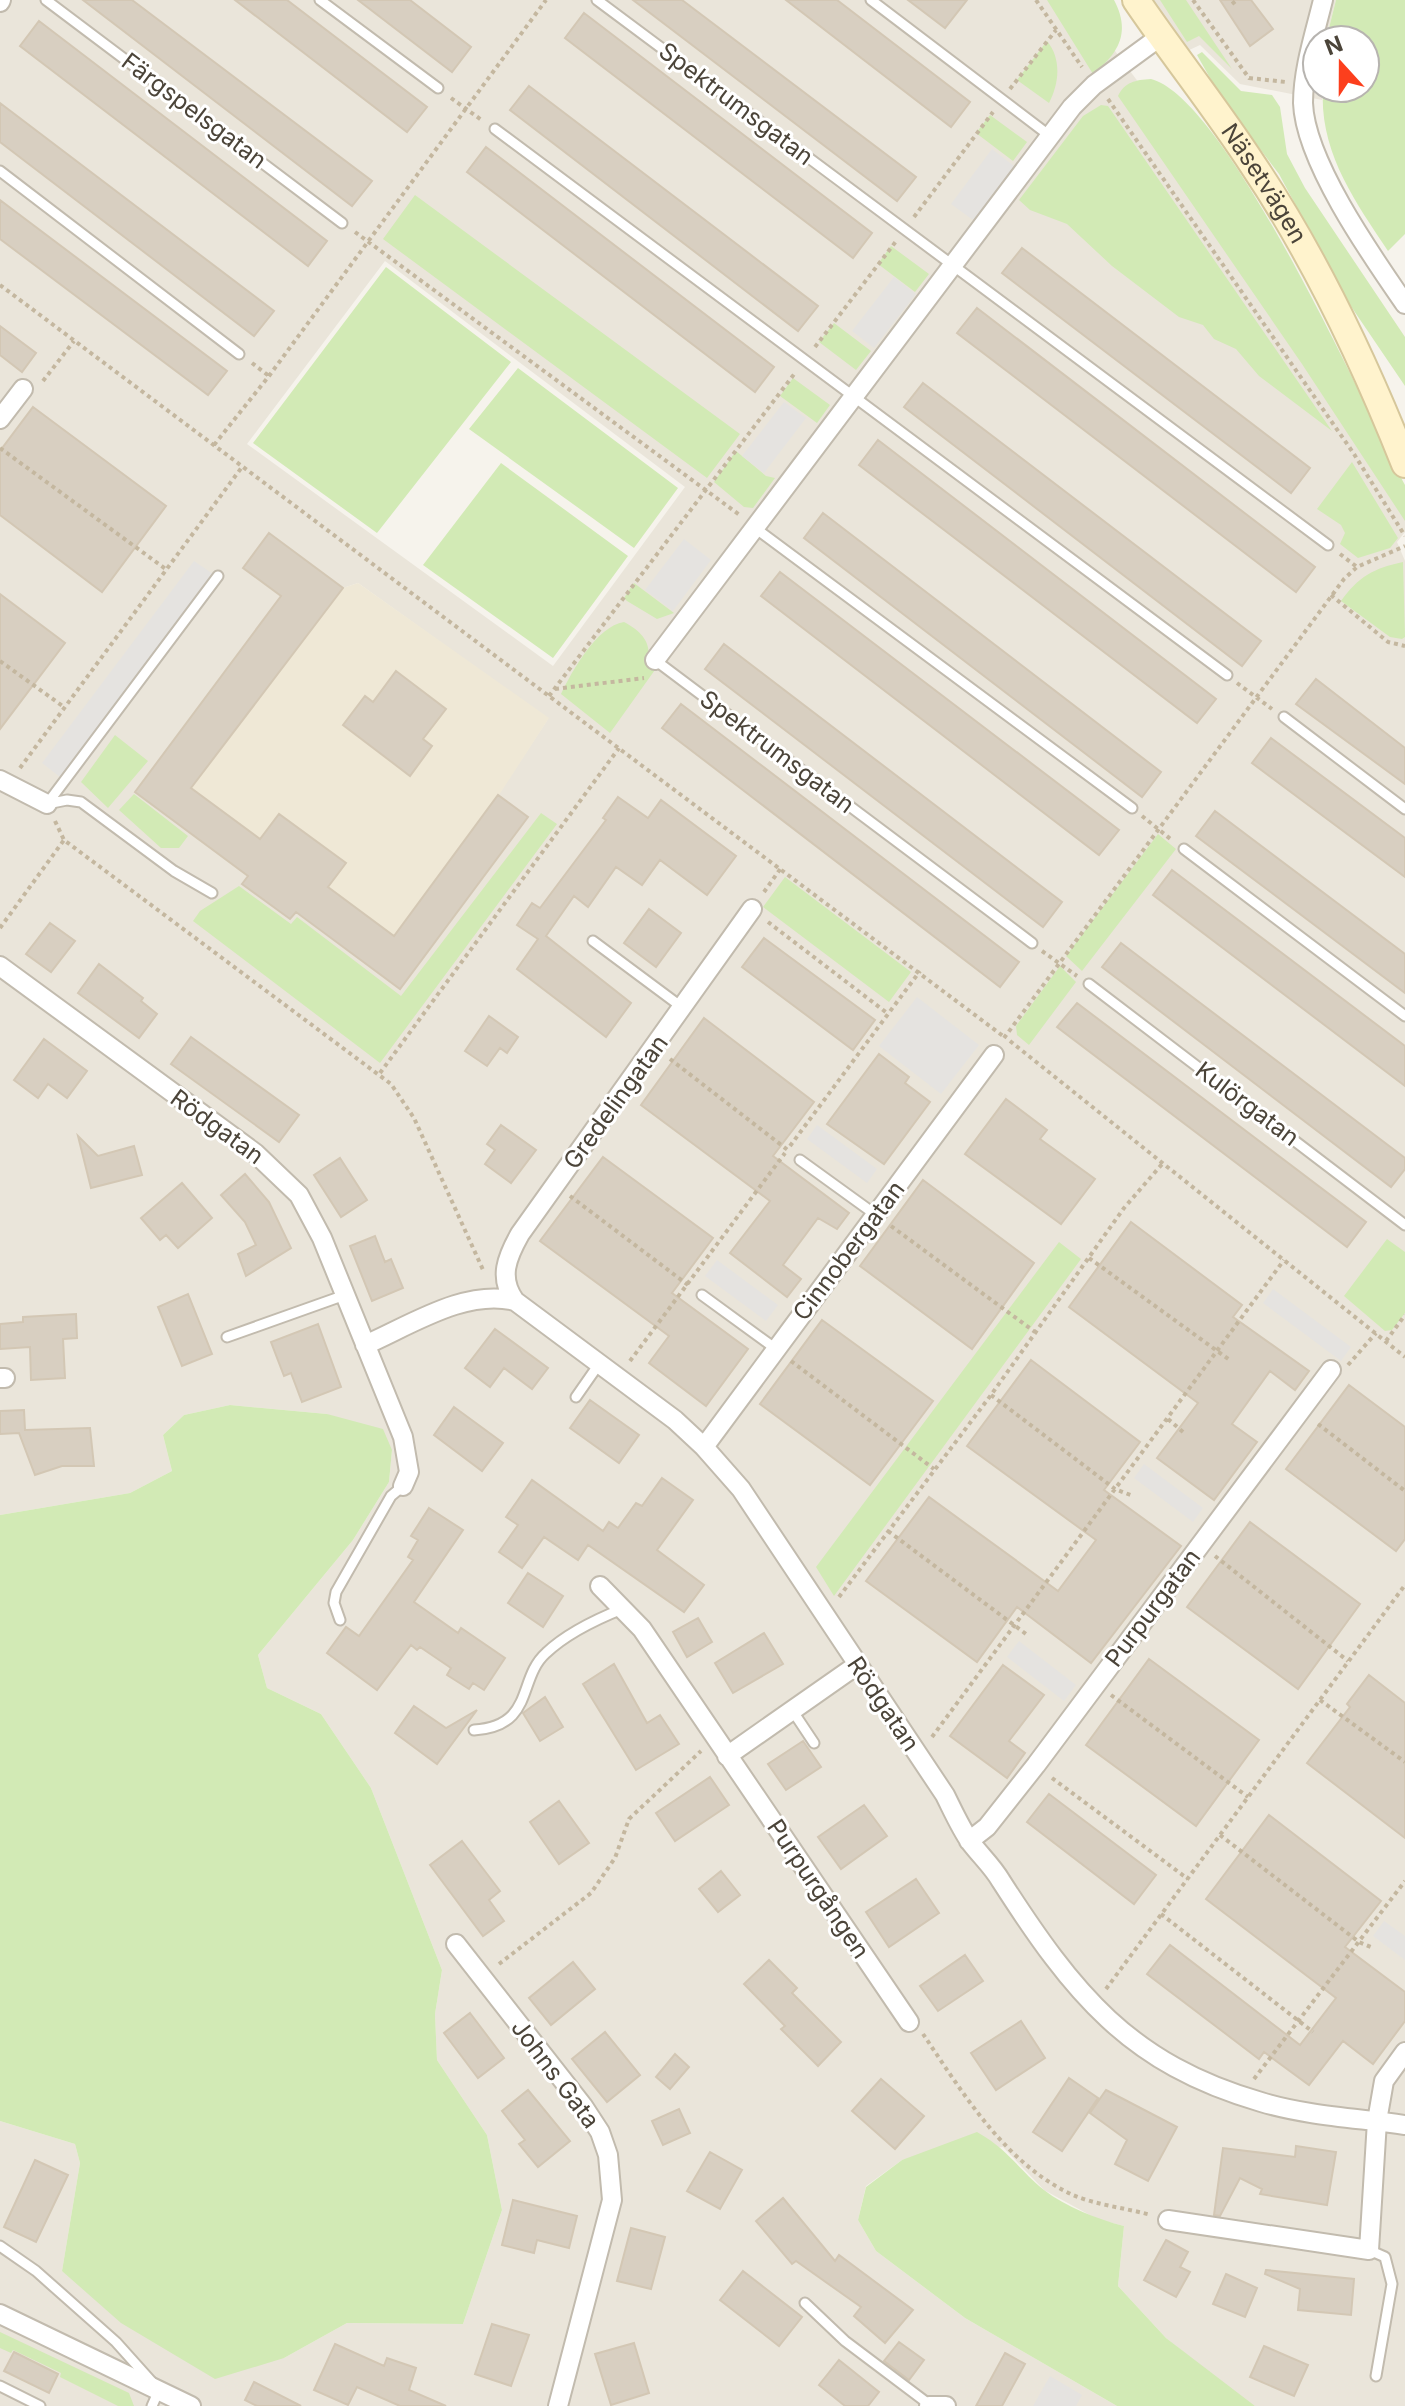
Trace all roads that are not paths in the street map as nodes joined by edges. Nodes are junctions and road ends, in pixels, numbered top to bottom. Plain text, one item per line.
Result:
1 (46, 0) edge
2 (320, 0) edge
3 (597, 0) edge
4 (871, 0) edge
5 (1136, 0) edge
6 (1323, 0) edge
7 (1161, 36) junction
8 (438, 88) road end
9 (495, 129) road end
10 (1050, 136) junction
11 (0, 171) edge
12 (342, 223) road end
13 (951, 266) junction
14 (1405, 304) edge
15 (239, 354) road end
16 (1372, 380) junction
17 (23, 389) road end
18 (853, 397) junction
19 (0, 419) edge
20 (1405, 419) edge
21 (1405, 464) edge
22 (755, 528) junction
23 (1328, 545) road end
24 (218, 576) dead end
25 (662, 665) joint
26 (1227, 675) road end
27 (1284, 717) road end
28 (4, 782) edge
29 (47, 804) junction
30 (1132, 808) road end
31 (1405, 809) edge
32 (1184, 849) road end
33 (212, 893) dead end
34 (752, 909) road end
35 (593, 941) dead end
36 (1032, 943) road end
37 (0, 966) edge
38 (1089, 984) road end
39 (683, 1008) junction
40 (1405, 1016) edge
41 (994, 1055) road end
42 (800, 1160) road end
43 (876, 1215) junction
44 (1405, 1225) edge
45 (345, 1295) junction
46 (702, 1295) road end
47 (515, 1301) junction
48 (227, 1337) dead end
49 (365, 1345) junction
50 (776, 1349) junction
51 (599, 1364) junction
52 (1331, 1370) road end
53 (576, 1397) dead end
54 (704, 1447) junction
55 (403, 1486) joint
56 (600, 1586) dead end
57 (624, 1608) junction
58 (340, 1620) dead end
59 (857, 1665) junction
60 (792, 1710) junction
61 (474, 1730) dead end
62 (814, 1743) dead end
63 (727, 1756) junction
64 (969, 1841) junction
65 (456, 1944) dead end
66 (909, 2022) road end
67 (1405, 2052) edge
68 (1377, 2121) junction
69 (1405, 2125) edge
70 (1168, 2220) road end
71 (0, 2246) edge
72 (1369, 2250) junction
73 (805, 2303) dead end
74 (0, 2314) edge
75 (1376, 2376) dead end
76 (0, 2386) edge
77 (156, 2398) edge
78 (40, 2406) edge
79 (191, 2406) edge
80 (558, 2406) edge
81 (930, 2406) edge
82 (946, 2406) edge

1 - 12 lane, Färgspelsgatan
2 - 8 lane
3 - 13 lane, Spektrumsgatan
4 - 10 lane
5 - 7 street, Näsetvägen
6 - 14 street
7 - 10 street
7 - 16 street, Näsetvägen
9 - 18 lane
10 - 13 street
11 - 15 lane
13 - 18 street
13 - 23 lane, Spektrumsgatan
16 - 20 street, Näsetvägen
16 - 21 street, Näsetvägen
17 - 19 street
18 - 22 street
18 - 26 lane
22 - 25 street
22 - 30 lane
24 - 29 lane
25 - 36 lane, Spektrumsgatan
27 - 31 lane
28 - 29 street
29 - 33 lane
32 - 40 lane
34 - 39 street, Gredelingatan
35 - 39 lane
37 - 45 street, Rödgatan
38 - 44 lane, Kulörgatan
39 - 47 street, Gredelingatan
41 - 43 street, Cinnobergatan
42 - 43 lane
43 - 50 street, Cinnobergatan
45 - 48 lane
45 - 49 street, Rödgatan
46 - 50 lane
47 - 49 street
47 - 51 street, Rödgatan
49 - 55 street, Rödgatan
50 - 54 street, Cinnobergatan
51 - 53 lane
51 - 54 street, Rödgatan
52 - 64 street, Purpurgatan
54 - 59 street, Rödgatan
55 - 58 lane
56 - 57 street, Purpurgången
57 - 61 lane
57 - 63 street, Purpurgången
59 - 60 street
59 - 64 street, Rödgatan
60 - 62 lane
60 - 63 street
63 - 66 street, Purpurgången
64 - 68 street, Rödgatan
65 - 80 street, Johns Gata
67 - 68 street
68 - 69 street, Rödgatan
68 - 72 street
70 - 72 street
71 - 77 lane
72 - 75 lane
73 - 81 lane
74 - 77 street
76 - 78 lane
77 - 79 street
81 - 82 street

